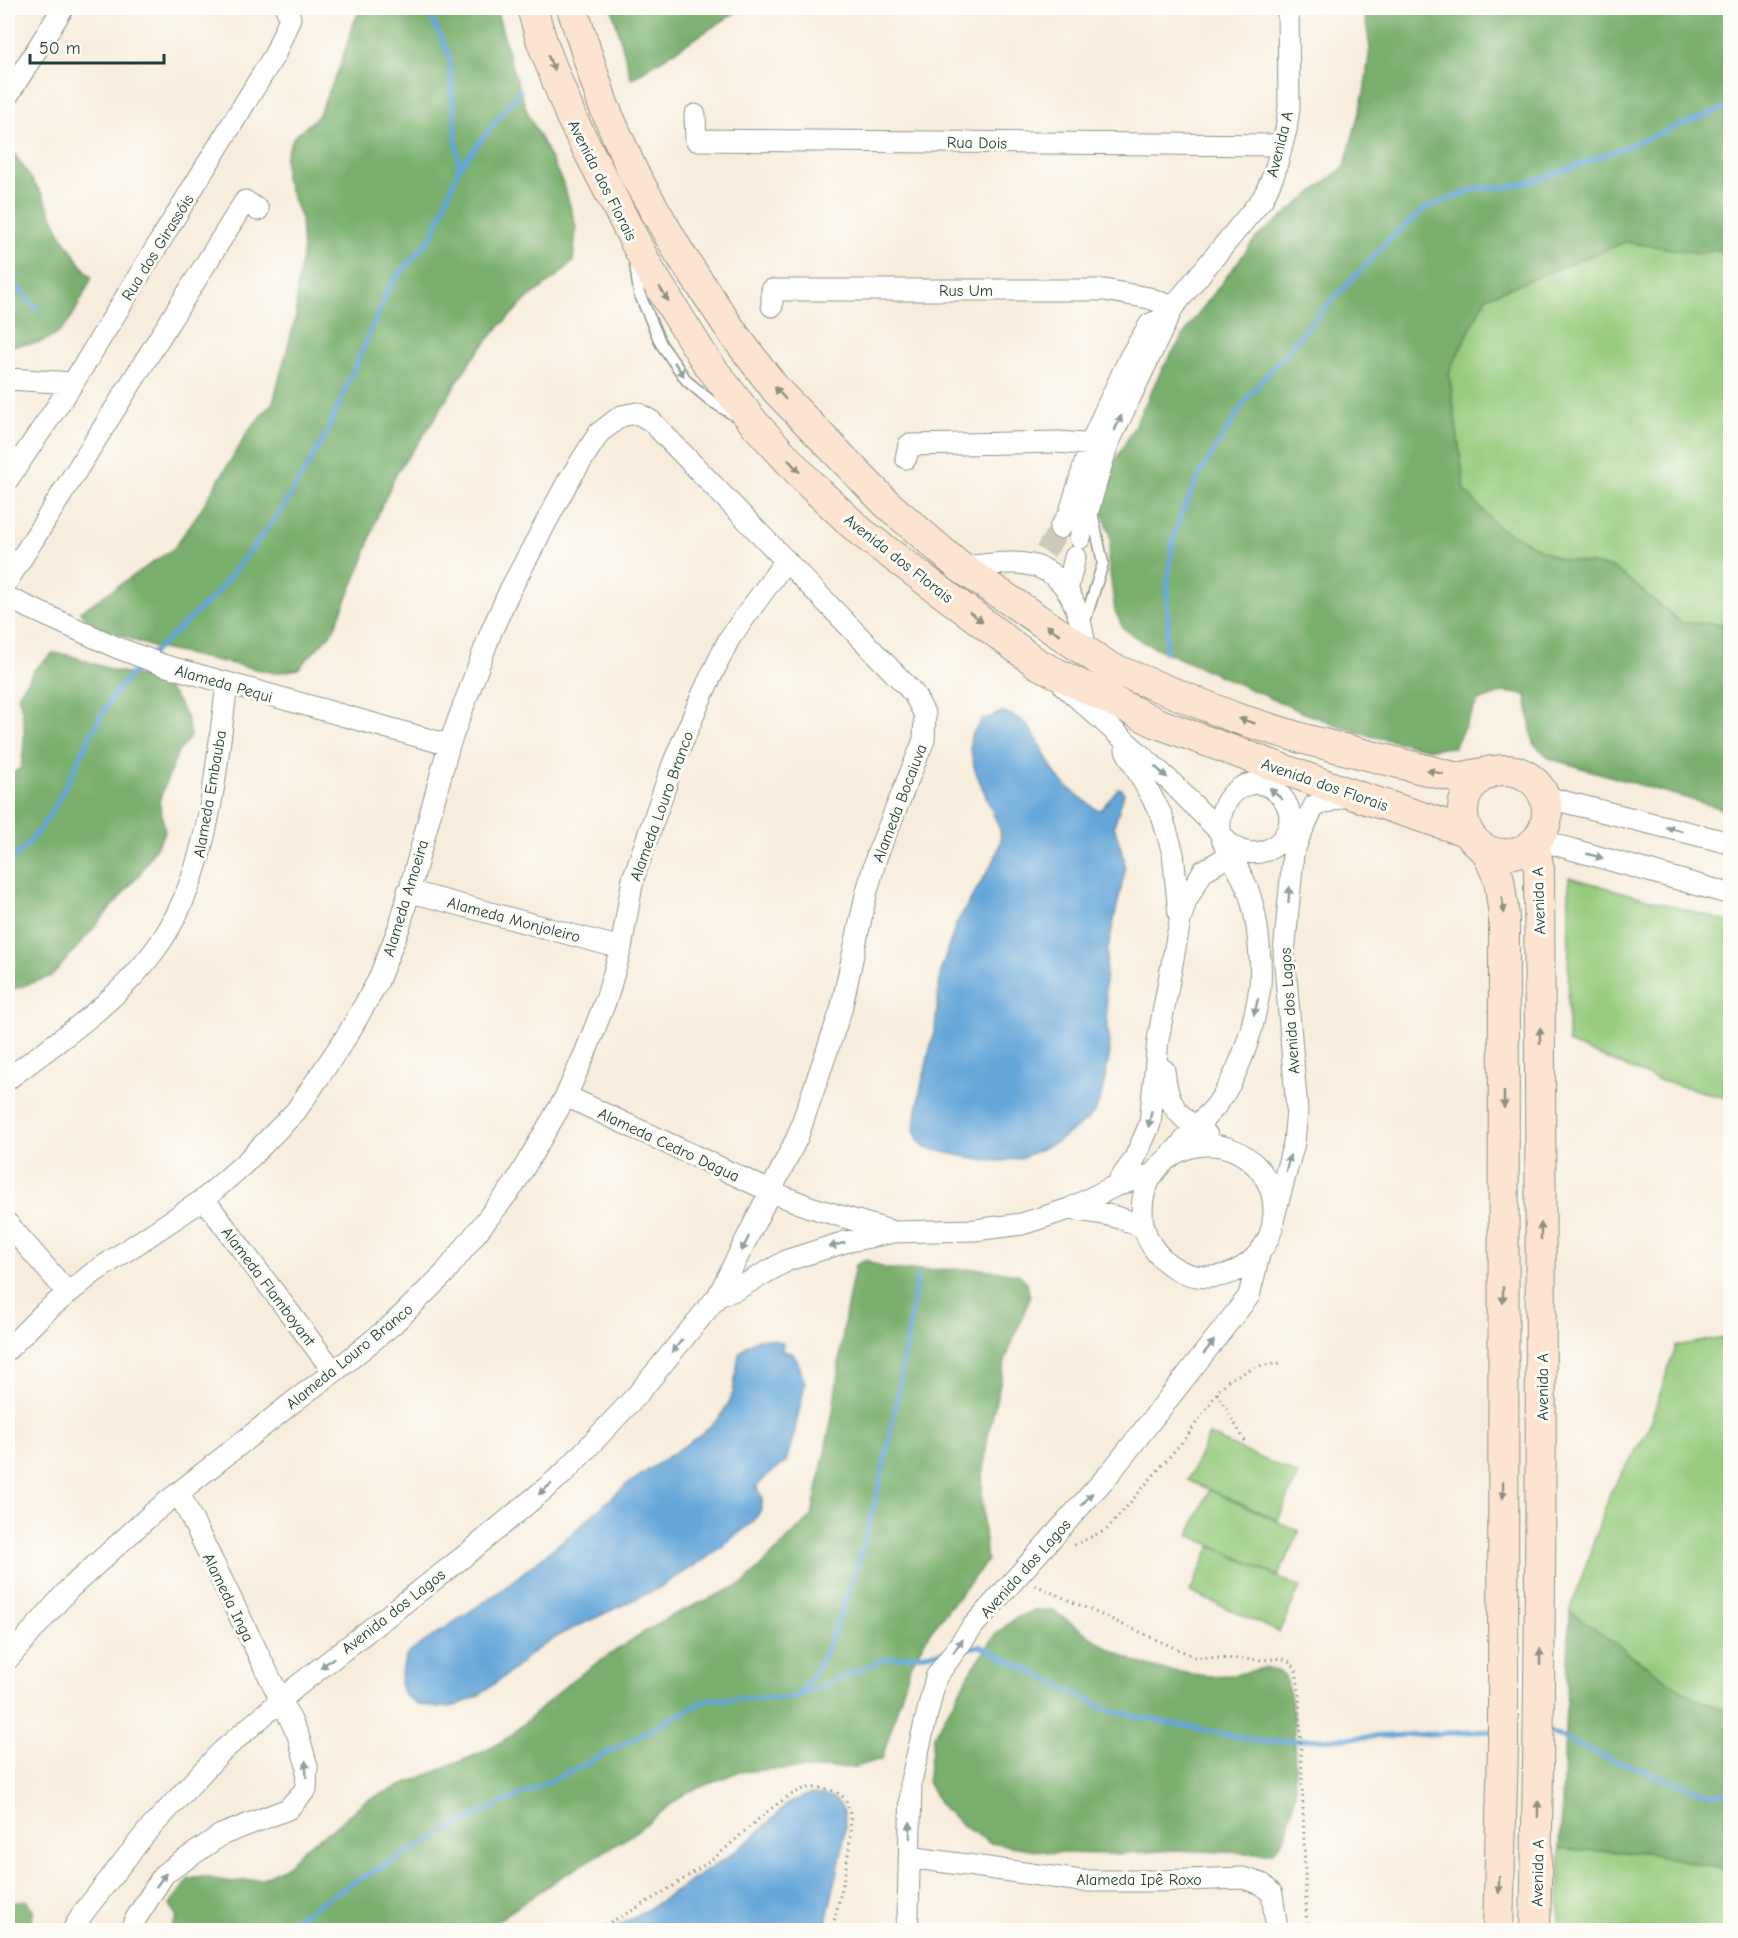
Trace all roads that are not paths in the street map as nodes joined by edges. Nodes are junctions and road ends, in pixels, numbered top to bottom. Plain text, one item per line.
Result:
1 (63, 8) edge
2 (286, 8) edge
3 (532, 8) edge
4 (572, 8) edge
5 (1288, 8) edge
6 (8, 95) edge
7 (695, 115) dead end
8 (1282, 145) junction
9 (258, 210) dead end
10 (772, 306) dead end
11 (1168, 320) junction
12 (8, 379) edge
13 (73, 383) junction
14 (631, 414) joint
15 (1099, 445) junction
16 (906, 458) dead end
17 (10, 470) edge
18 (886, 502) junction
19 (1076, 528) junction
20 (861, 532) junction
21 (786, 560) junction
22 (960, 567) junction
23 (8, 580) edge
24 (1067, 591) junction
25 (8, 598) edge
26 (1085, 640) junction
27 (1038, 663) junction
28 (227, 684) junction
29 (1085, 705) junction
30 (449, 745) junction
31 (1493, 771) junction
32 (1351, 794) junction
33 (1545, 797) junction
34 (1314, 806) junction
35 (1288, 827) junction
36 (1477, 841) junction
37 (1536, 842) junction
38 (1228, 843) junction
39 (1731, 843) edge
40 (1173, 853) junction
41 (1293, 854) junction
42 (1210, 866) junction
43 (408, 891) junction
44 (1731, 894) edge
45 (1180, 921) junction
46 (621, 948) junction
47 (1258, 949) junction
48 (1284, 953) junction
49 (1158, 1040) junction
50 (8, 1079) edge
51 (566, 1096) junction
52 (1195, 1128) junction
53 (1225, 1147) junction
54 (1169, 1158) junction
55 (1153, 1174) junction
56 (1114, 1186) junction
57 (772, 1192) junction
58 (204, 1199) junction
59 (1069, 1209) junction
60 (1273, 1220) junction
61 (8, 1224) edge
62 (1144, 1229) junction
63 (894, 1232) junction
64 (1260, 1251) junction
65 (68, 1293) junction
66 (718, 1296) junction
67 (8, 1349) edge
68 (334, 1372) junction
69 (179, 1493) junction
70 (8, 1659) edge
71 (280, 1701) junction
72 (909, 1857) junction
73 (73, 1930) edge
74 (131, 1930) edge
75 (905, 1930) edge
76 (1277, 1930) edge
77 (1498, 1930) edge
78 (1535, 1930) edge

1 - 6 street
2 - 13 street, Rua dos Girassóis
3 -> 20 street, Avenida dos Florais
18 -> 4 street, Avenida dos Florais
5 - 8 street, Avenida A
7 - 8 street, Rua Dois
8 - 11 street, Avenida A
9 - 23 street
10 - 11 street, Rus Um
15 -> 11 street
11 - 15 street, Avenida A
12 - 13 street
13 - 17 street, Rua dos Girassóis
14 - 21 street, Alameda Bocaiuva
14 - 30 street, Alameda Amoeira
15 - 16 street
15 - 19 street
18 - 20 street
18 - 22 street, Avenida dos Florais
19 - 24 street
19 - 26 lane
20 -> 27 street, Avenida dos Florais
21 - 46 street, Alameda Louro Branco
21 - 57 street, Alameda Bocaiuva
22 - 24 street
26 -> 22 street, Avenida dos Florais
24 - 26 street
25 - 28 street, Alameda Pequi
31 -> 26 street, Avenida dos Florais
27 - 29 street
27 - 32 street, Avenida dos Florais
28 - 30 street, Alameda Pequi
28 - 50 street, Alameda Embauba
29 -> 38 street
29 - 40 street
30 - 43 street, Alameda Amoeira
31 - 33 street, Avenida dos Florais
31 - 36 street
32 - 34 street
32 - 36 street, Avenida dos Florais
33 - 37 street
39 -> 33 street
34 - 35 street
34 - 41 street, Avenida dos Lagos
35 - 38 street
35 -> 38 street
35 - 41 street
36 - 37 street, Avenida dos Florais
36 -> 77 street, Avenida A
37 -> 44 street
78 -> 37 street, Avenida A
38 - 42 street
38 - 47 street
40 - 42 street
40 - 45 street
48 -> 41 street, Avenida dos Lagos
42 - 45 street
43 - 46 street, Alameda Monjoleiro
43 - 58 street, Alameda Amoeira
45 - 49 street
46 - 51 street, Alameda Louro Branco
47 - 48 street
47 -> 52 street
60 -> 48 street, Avenida dos Lagos
49 - 52 street
49 -> 56 street
51 - 57 street, Alameda Cedro Dagua
51 - 68 street, Alameda Louro Branco
52 - 53 street
52 - 54 street
53 - 54 street, Avenida dos Lagos
53 - 60 street, Avenida dos Lagos
54 - 55 street, Avenida dos Lagos
55 - 56 street, Avenida dos Lagos
55 - 62 street, Avenida dos Lagos
56 - 59 street, Avenida dos Lagos
57 - 63 street, Alameda Cedro Dagua
57 -> 66 street, Avenida dos Lagos
58 - 65 street, Alameda Amoeira
58 - 68 street, Alameda Flamboyant
59 - 62 street, Avenida dos Lagos
59 - 63 street, Avenida dos Lagos
60 - 64 street, Avenida dos Lagos
61 - 65 street
62 - 64 street, Avenida dos Lagos
63 -> 66 street, Avenida dos Lagos
72 -> 64 street, Avenida dos Lagos
65 - 67 street, Alameda Amoeira
66 -> 71 street, Avenida dos Lagos
68 - 69 street, Alameda Louro Branco
69 - 70 street, Alameda Louro Branco
69 - 71 street, Alameda Inga
71 - 73 street, Avenida dos Lagos
74 -> 71 street, Alameda Inga
72 - 75 street, Avenida dos Lagos
72 - 76 street, Alameda Ipê Roxo

